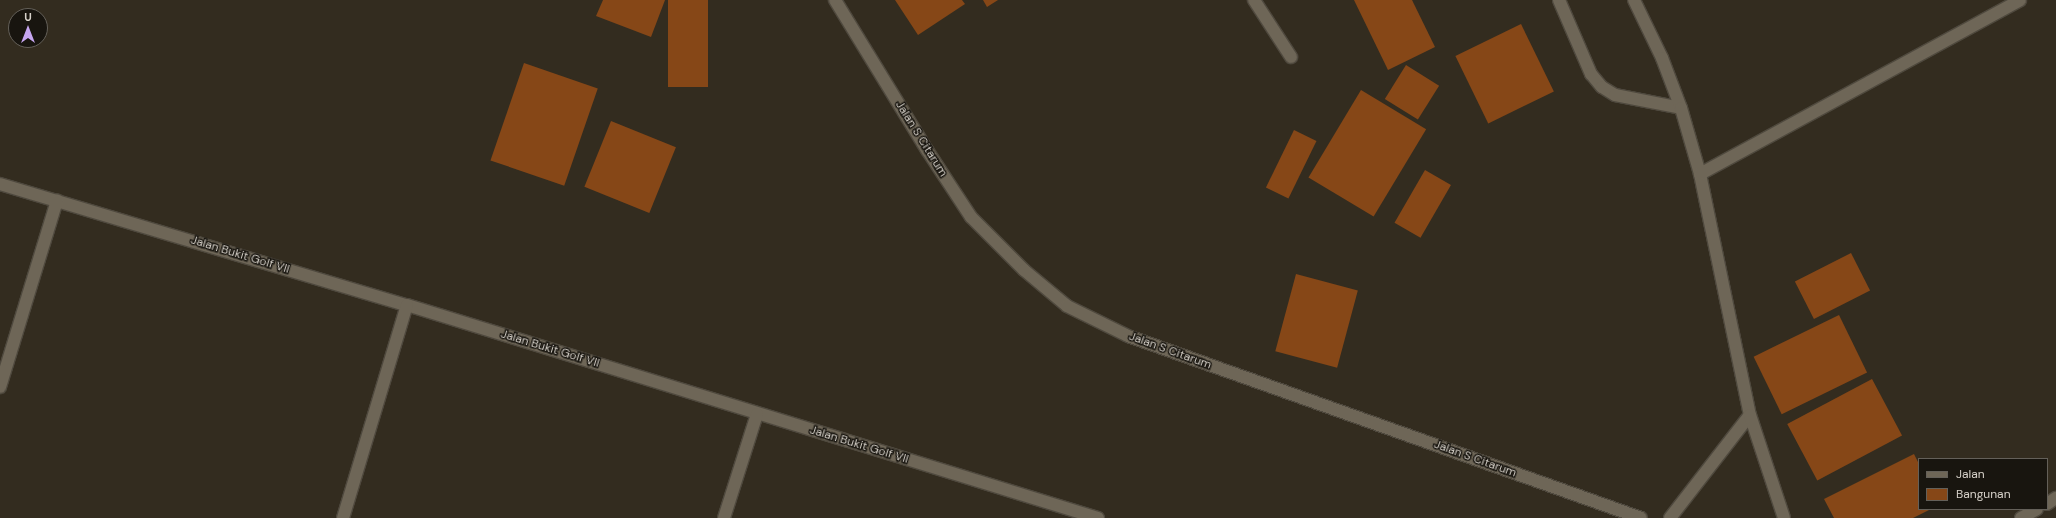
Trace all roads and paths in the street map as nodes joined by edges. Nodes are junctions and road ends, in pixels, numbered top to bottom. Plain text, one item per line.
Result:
1 (834, 0) edge
2 (1254, 0) edge
3 (1559, 0) edge
4 (1634, 0) edge
5 (2020, 0) edge
6 (1291, 57) dead end
7 (1682, 108) junction
8 (1700, 174) junction
9 (0, 184) edge
10 (56, 200) junction
11 (407, 305) junction
12 (0, 387) edge
13 (757, 414) junction
14 (1750, 415) junction
15 (2035, 510) edge
16 (342, 518) edge
17 (724, 518) edge
18 (1098, 518) edge
19 (1641, 518) edge
20 (1670, 518) edge
21 (1784, 518) edge
22 (2021, 518) edge

1 - 19 street, Jalan S Citarum
2 - 6 street
3 - 7 street
4 - 7 street
5 - 8 street
7 - 8 street
8 - 14 street
9 - 10 street, Jalan Bukit Golf VII
10 - 11 street, Jalan Bukit Golf VII
10 - 12 street
11 - 13 street, Jalan Bukit Golf VII
11 - 16 street
13 - 17 street
13 - 18 street, Jalan Bukit Golf VII
14 - 20 street
14 - 21 street
15 - 22 street

